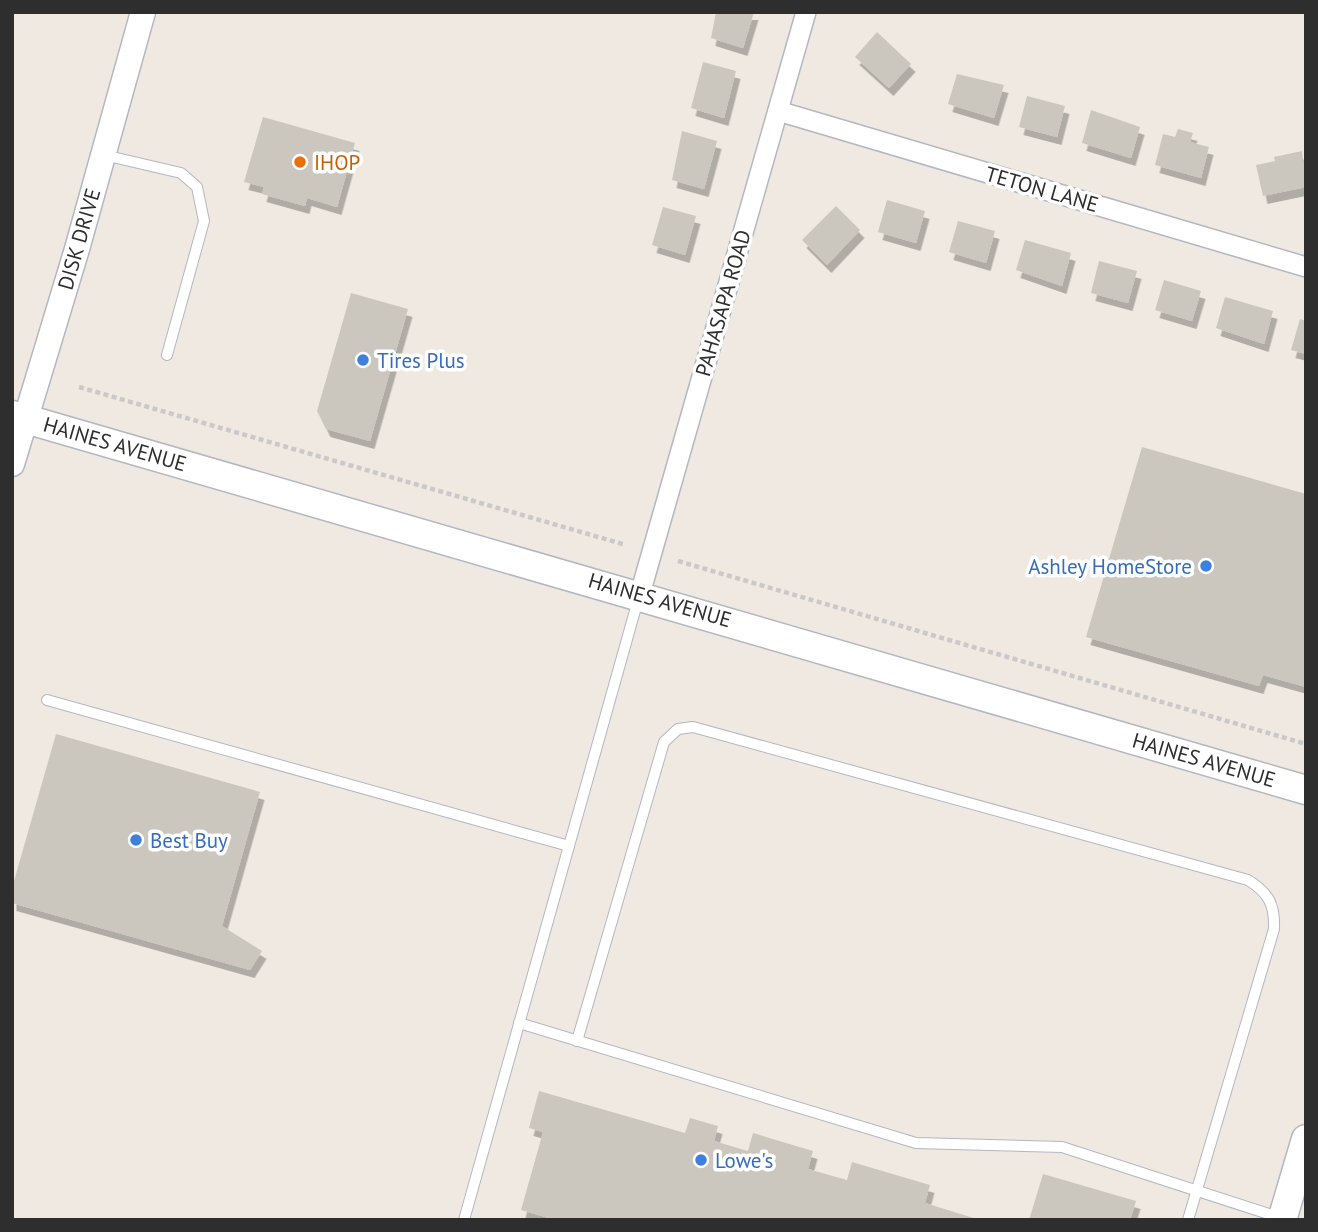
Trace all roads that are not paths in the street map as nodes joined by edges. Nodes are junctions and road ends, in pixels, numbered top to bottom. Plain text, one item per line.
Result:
1 (142, 12) edge
2 (806, 12) edge
3 (778, 111) junction
4 (104, 155) junction
5 (1306, 267) edge
6 (167, 355) dead end
7 (19, 417) edge
8 (12, 464) edge
9 (640, 594) junction
10 (47, 700) dead end
11 (1306, 790) edge
12 (569, 846) junction
13 (520, 1023) junction
14 (577, 1041) junction
15 (1306, 1139) edge
16 (1197, 1191) junction
17 (1283, 1219) edge
18 (464, 1220) edge
19 (1188, 1220) edge

1 - 4 street, DISK DRIVE
2 - 3 street, PAHASAPA ROAD
3 - 5 street, TETON LANE
3 - 9 street, PAHASAPA ROAD
4 - 6 lane
4 - 7 street, DISK DRIVE
7 - 8 street, DISK DRIVE
7 - 9 main road, HAINES AVENUE
9 - 11 main road, HAINES AVENUE
9 - 12 lane
10 - 12 lane
12 - 13 lane
13 - 14 lane
13 - 18 lane
14 - 16 lane
14 - 16 lane
15 - 17 main road
16 - 17 lane
16 - 19 lane

